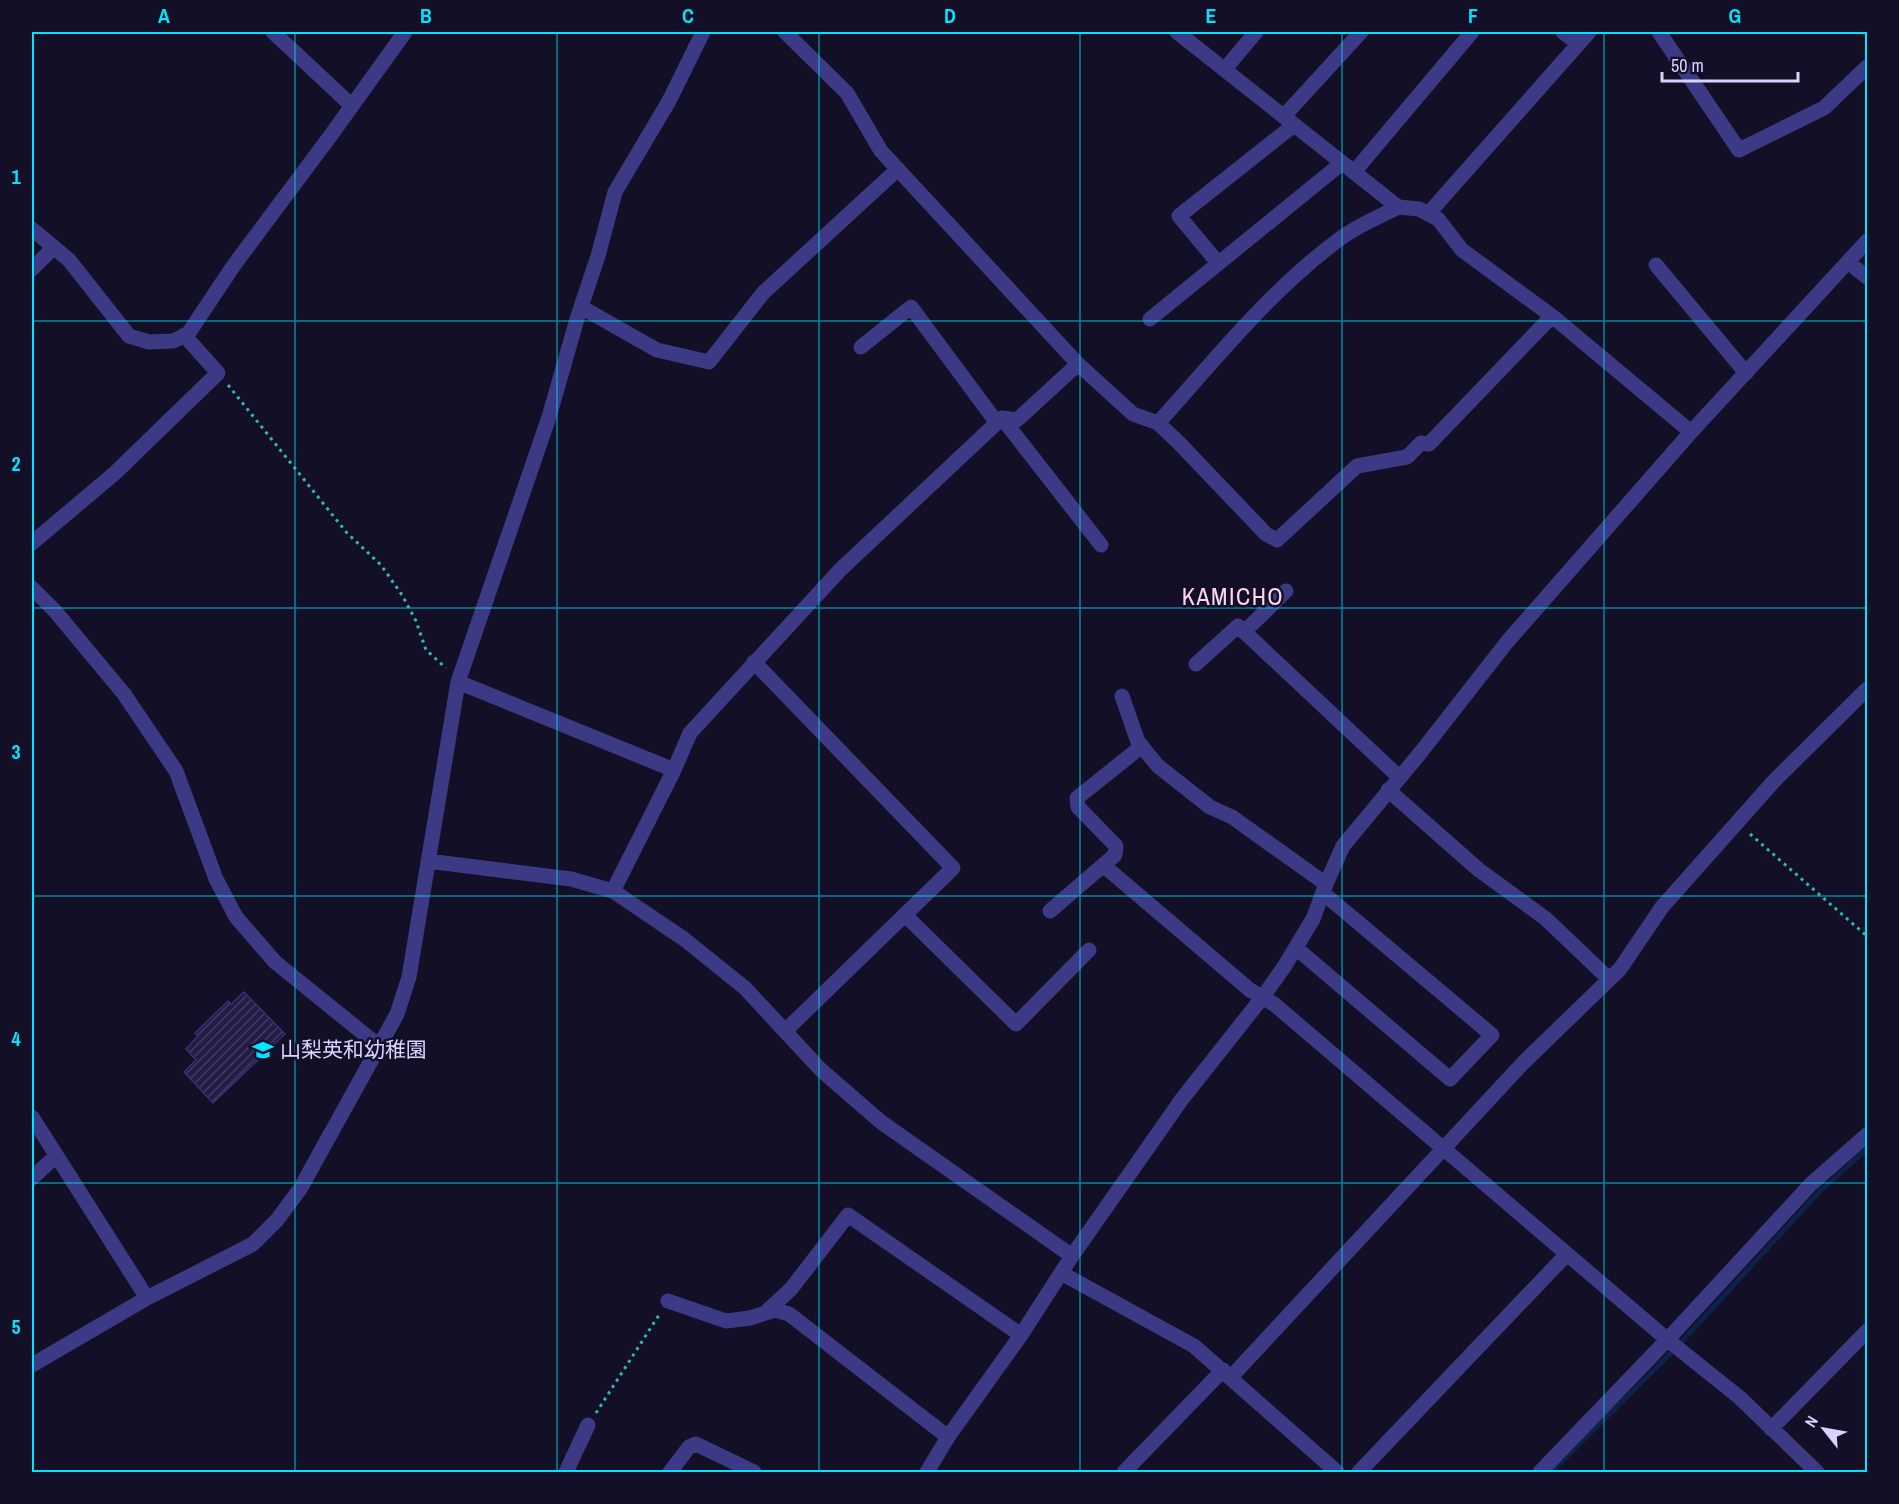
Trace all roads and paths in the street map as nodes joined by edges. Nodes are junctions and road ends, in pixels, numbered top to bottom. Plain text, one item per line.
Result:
1 (273, 32) edge
2 (405, 32) edge
3 (703, 32) edge
4 (785, 32) edge
5 (1177, 32) edge
6 (1256, 32) edge
7 (1360, 32) edge
8 (1472, 32) edge
9 (1563, 32) edge
10 (1589, 32) edge
11 (1659, 32) edge
12 (1578, 44) junction
13 (1868, 66) edge
14 (1225, 69) junction
15 (352, 106) junction
16 (1289, 121) junction
17 (1348, 167) junction
18 (898, 169) junction
19 (1398, 207) junction
20 (1428, 214) junction
21 (32, 229) edge
22 (1868, 240) edge
23 (54, 247) junction
24 (1848, 262) junction
25 (1218, 263) junction
26 (1656, 265) dead end
27 (32, 269) edge
28 (1868, 278) edge
29 (581, 307) junction
30 (1552, 315) junction
31 (1150, 319) dead end
32 (184, 336) junction
33 (861, 347) dead end
34 (1078, 364) junction
35 (218, 373) junction
36 (1746, 373) junction
37 (1000, 421) junction
38 (1158, 423) junction
39 (1691, 432) junction
40 (32, 543) edge
41 (1101, 545) dead end
42 (32, 588) edge
43 (1286, 591) dead end
44 (1244, 632) junction
45 (754, 662) junction
46 (1196, 664) dead end
47 (459, 679) junction
48 (1868, 688) edge
49 (1122, 696) dead end
50 (1142, 746) junction
51 (674, 770) junction
52 (1399, 777) junction
53 (1388, 790) junction
54 (1737, 822) junction
55 (428, 861) junction
56 (1103, 865) junction
57 (1324, 888) junction
58 (613, 891) junction
59 (1050, 911) dead end
60 (905, 915) junction
61 (1868, 938) edge
62 (1296, 948) junction
63 (1089, 950) dead end
64 (1610, 979) junction
65 (1262, 998) junction
66 (785, 1031) junction
67 (379, 1046) junction
68 (32, 1117) edge
69 (1868, 1134) edge
70 (1443, 1148) junction
71 (56, 1156) junction
72 (32, 1178) edge
73 (1567, 1254) junction
74 (1072, 1256) junction
75 (1061, 1273) junction
76 (147, 1298) junction
77 (668, 1301) joint
78 (765, 1313) junction
79 (1868, 1330) edge
80 (1021, 1335) junction
81 (1672, 1343) junction
82 (32, 1365) edge
83 (1227, 1373) junction
84 (588, 1425) joint
85 (1771, 1429) junction
86 (948, 1437) junction
87 (566, 1473) edge
88 (670, 1473) edge
89 (754, 1473) edge
90 (927, 1473) edge
91 (1124, 1473) edge
92 (1337, 1473) edge
93 (1359, 1473) edge
94 (1540, 1473) edge
95 (1817, 1473) edge

1 - 15 street
2 - 15 street
3 - 29 street
4 - 18 street
5 - 14 street
6 - 14 street
7 - 16 street
8 - 17 street
9 - 12 street
10 - 12 street
11 - 13 street
12 - 20 street
14 - 16 street
15 - 32 street
16 - 17 street
16 - 25 street
17 - 19 street
17 - 25 street
18 - 29 street
18 - 34 street
19 - 20 street
19 - 38 street
20 - 30 street
21 - 23 street
22 - 24 street
23 - 27 street
23 - 32 street
24 - 28 street
24 - 36 street
25 - 31 street
26 - 36 street
29 - 47 street
30 - 38 street
30 - 39 street
32 - 35 street
33 - 37 street
34 - 37 street
34 - 38 street
35 - 40 street
35 - 47 path
36 - 39 street
37 - 41 street
37 - 45 street
39 - 52 street
42 - 67 street
43 - 44 street
44 - 46 street
44 - 52 street
45 - 51 street
45 - 60 street
47 - 51 street
47 - 55 street
48 - 54 street
49 - 50 street
50 - 56 street
50 - 57 street
51 - 58 street
52 - 53 street
53 - 57 street
53 - 64 street
54 - 61 path
54 - 64 street
55 - 58 street
55 - 67 street
56 - 59 street
56 - 65 street
57 - 62 street
57 - 62 street
58 - 66 street
60 - 63 street
60 - 66 street
62 - 65 street
64 - 70 street
65 - 70 street
65 - 74 street
66 - 74 street
67 - 76 street
68 - 71 street
69 - 81 street
70 - 73 street
70 - 83 street
71 - 72 street
71 - 76 street
73 - 81 street
73 - 93 street
74 - 75 street
75 - 80 street
75 - 83 street
76 - 82 street
77 - 78 street
77 - 84 path
78 - 80 street
78 - 86 street
79 - 85 street
80 - 86 street
81 - 85 street
81 - 94 street
83 - 91 street
83 - 92 street
84 - 87 street
85 - 95 street
86 - 90 street
88 - 89 street

